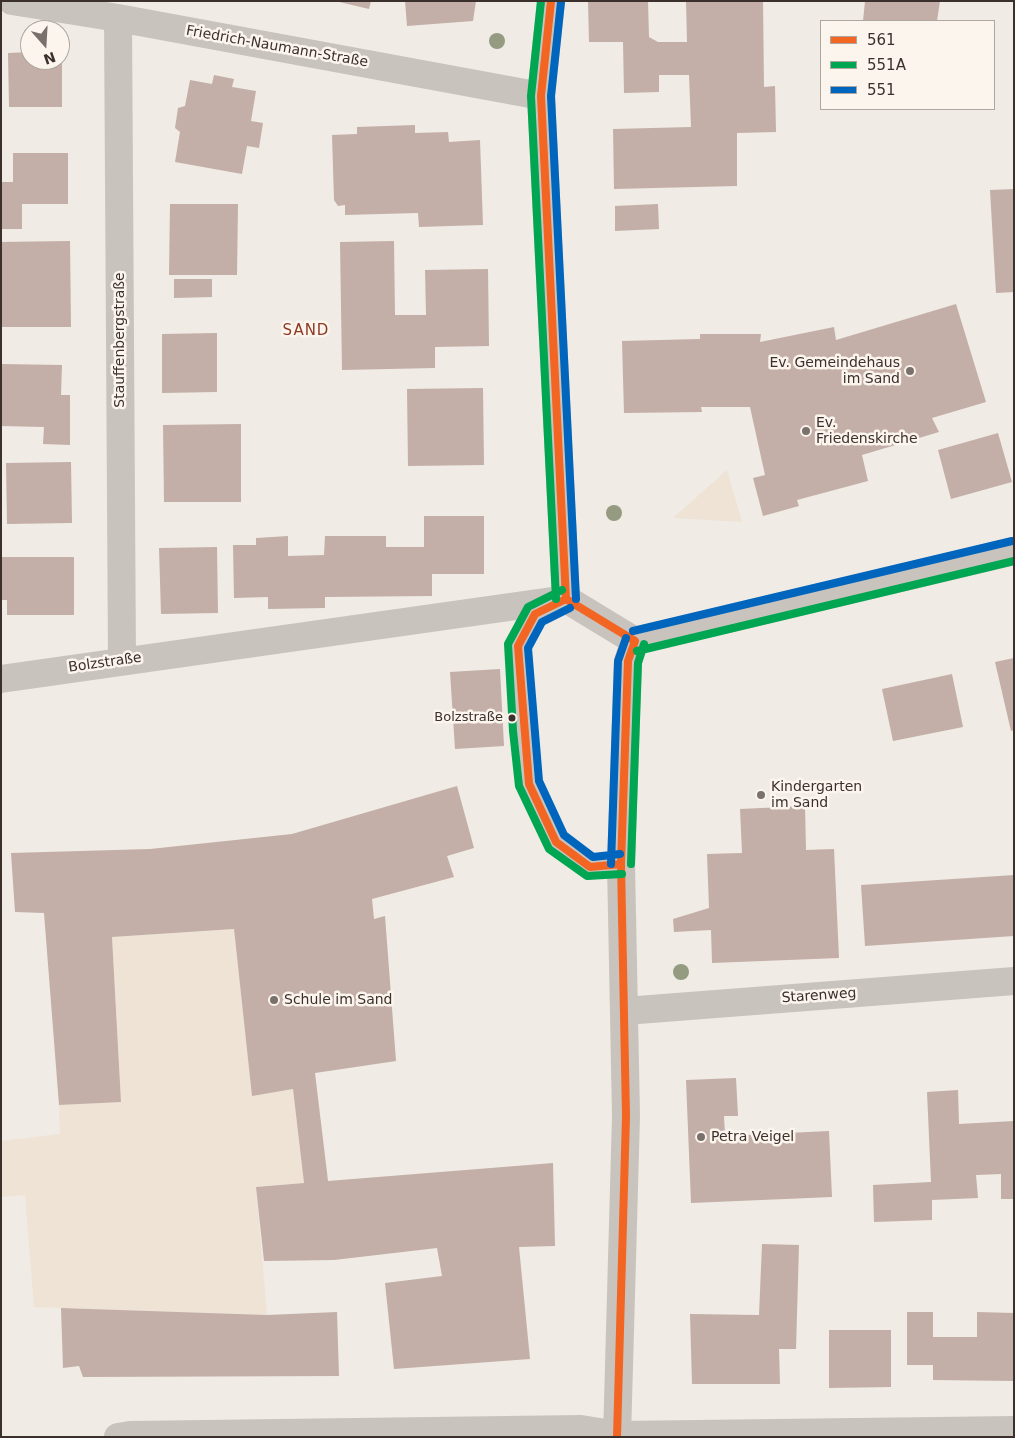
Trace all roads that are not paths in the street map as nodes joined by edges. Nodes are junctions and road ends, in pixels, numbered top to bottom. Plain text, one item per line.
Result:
1 (12, 1) edge
2 (551, 1) edge
3 (118, 18) junction
4 (541, 96) junction
5 (1014, 551) edge
6 (566, 599) junction
7 (635, 640) junction
8 (122, 661) junction
9 (1, 678) edge
10 (621, 864) junction
11 (1014, 981) edge
12 (625, 1011) junction
13 (1014, 1430) edge
14 (126, 1436) edge
15 (617, 1436) edge

1 - 3 street, Friedrich-Naumann-Straße
2 - 4 street
3 - 4 street, Friedrich-Naumann-Straße
3 - 8 street, Stauffenbergstraße
4 - 6 street
5 - 7 street
6 - 7 street
6 - 8 street, Bolzstraße
6 - 10 lane
7 - 10 street
8 - 9 street, Bolzstraße
10 - 12 street
11 - 12 street, Starenweg
12 - 15 street
13 - 15 street
14 - 15 street

